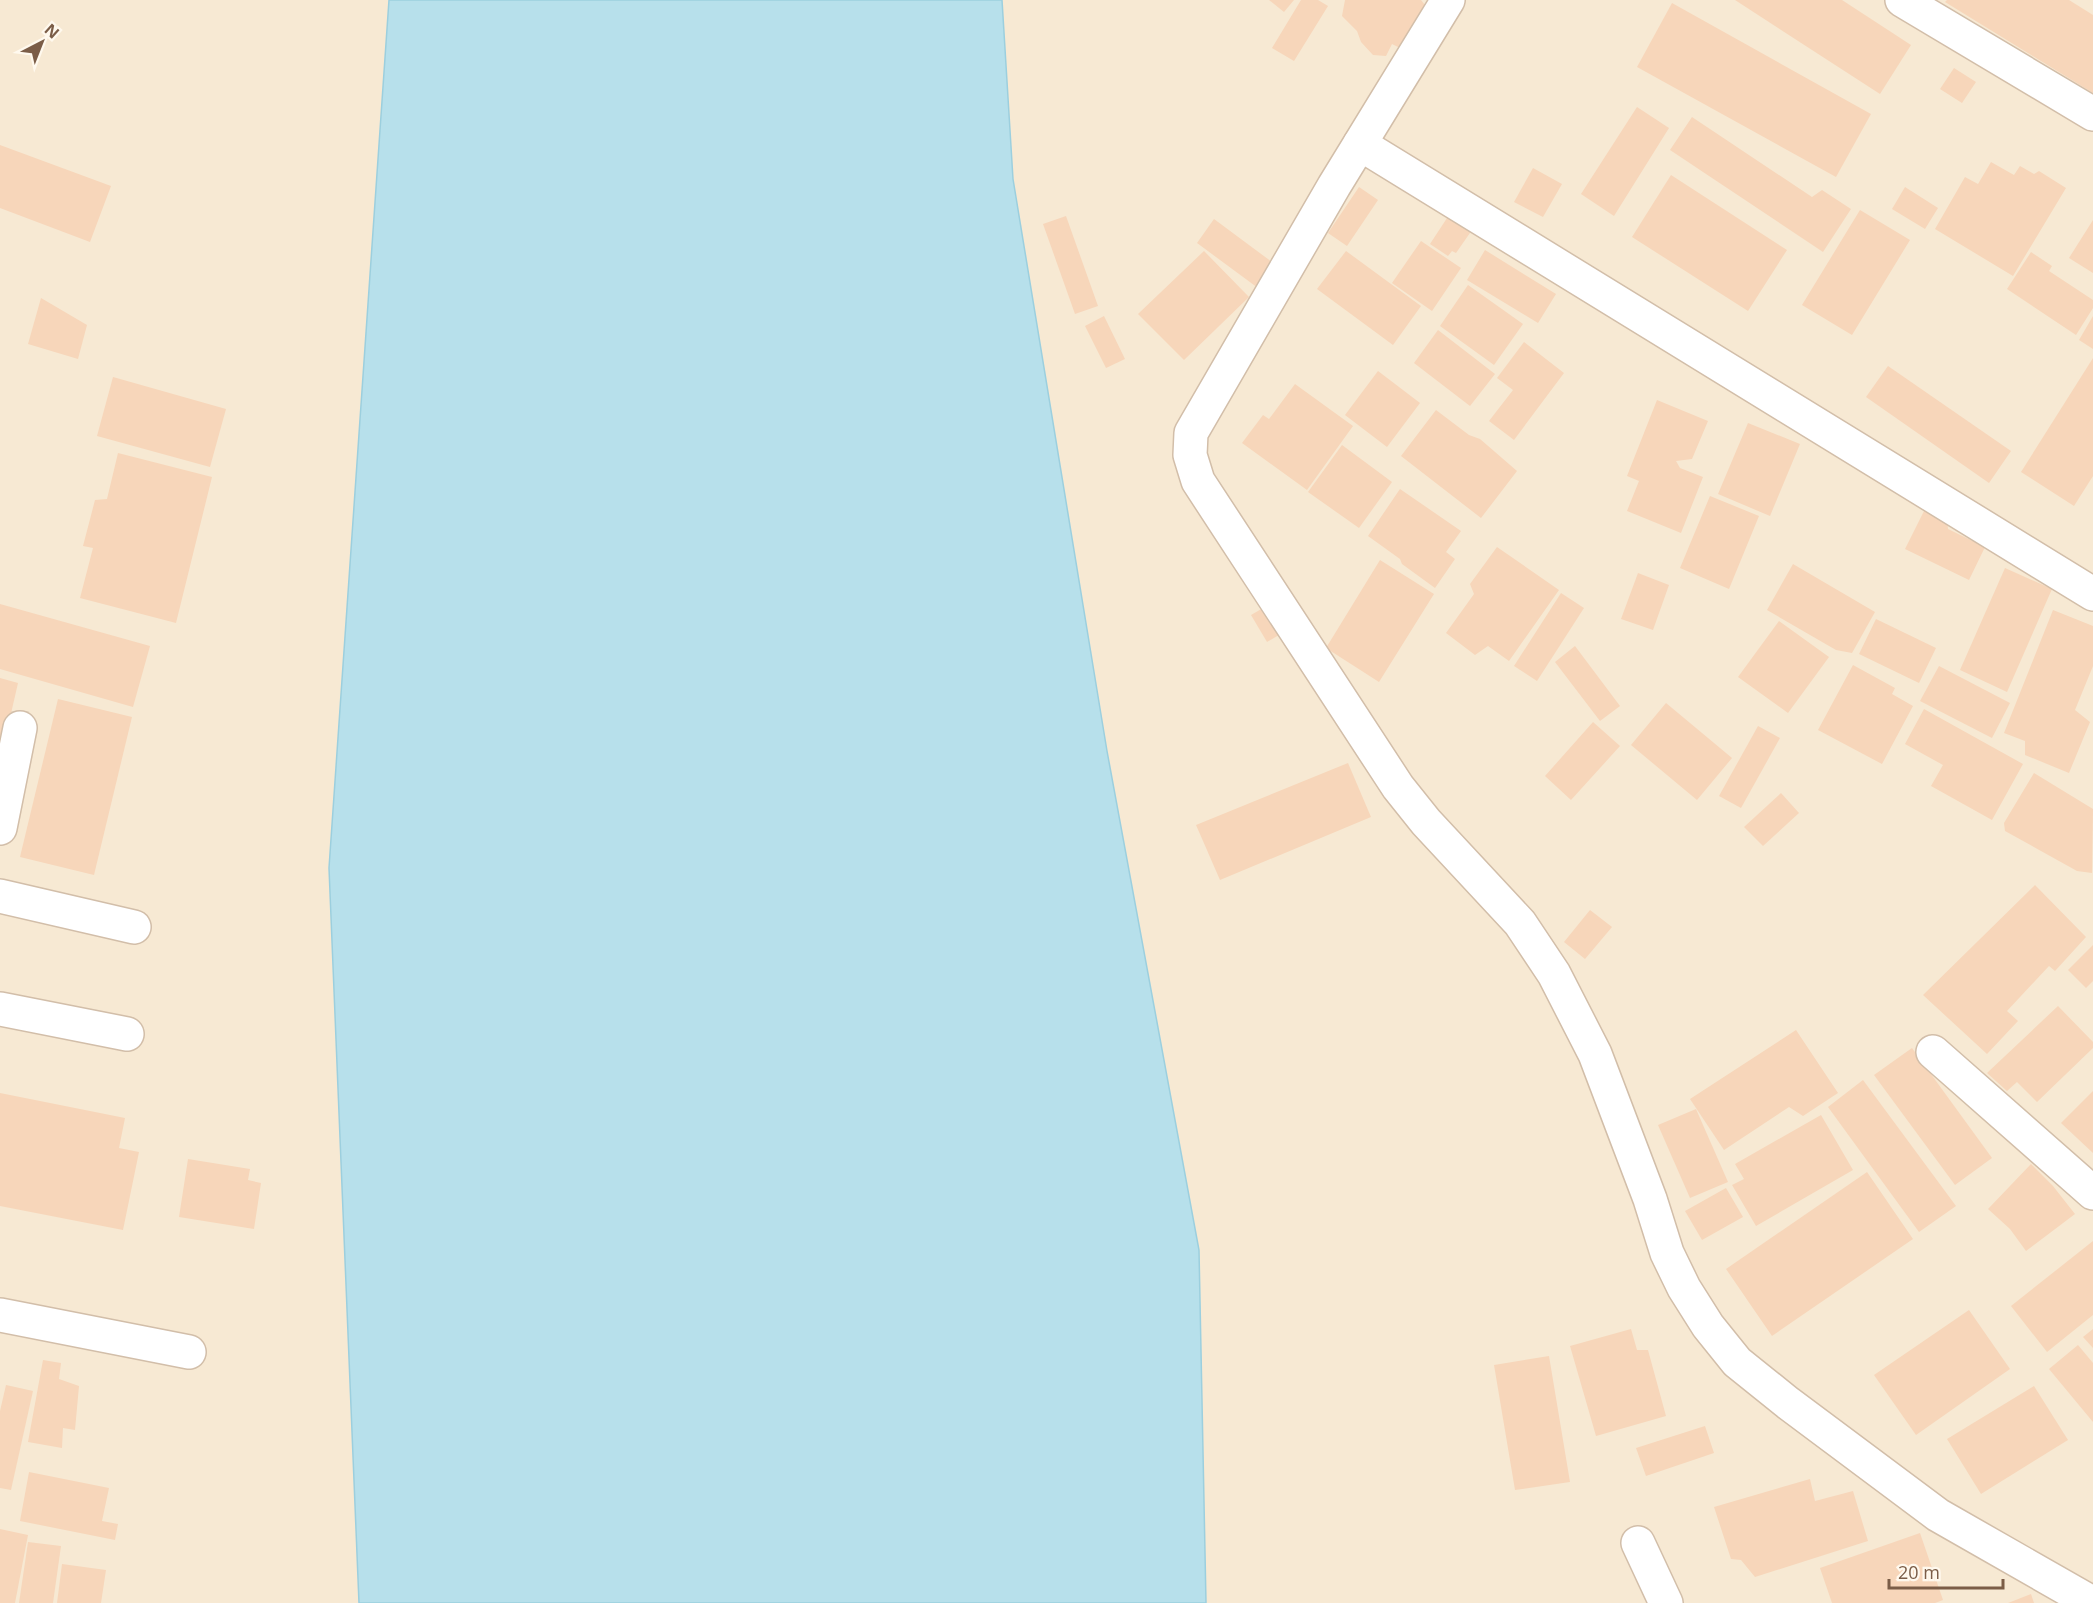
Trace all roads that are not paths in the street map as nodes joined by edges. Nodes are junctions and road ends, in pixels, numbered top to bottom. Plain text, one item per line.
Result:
1 (1448, 0) edge
2 (1902, 0) edge
3 (2093, 114) edge
4 (1360, 144) junction
5 (2093, 594) edge
6 (20, 728) dead end
7 (0, 828) edge
8 (0, 896) edge
9 (134, 927) dead end
10 (0, 1009) edge
11 (127, 1034) dead end
12 (1933, 1052) dead end
13 (2093, 1193) edge
14 (0, 1315) edge
15 (189, 1352) dead end
16 (1638, 1543) dead end
17 (1666, 1603) edge
18 (2091, 1603) edge

1 - 4 street
2 - 3 street
4 - 5 street
4 - 18 street
6 - 7 street
8 - 9 street
10 - 11 street
12 - 13 street
14 - 15 street
16 - 17 street

